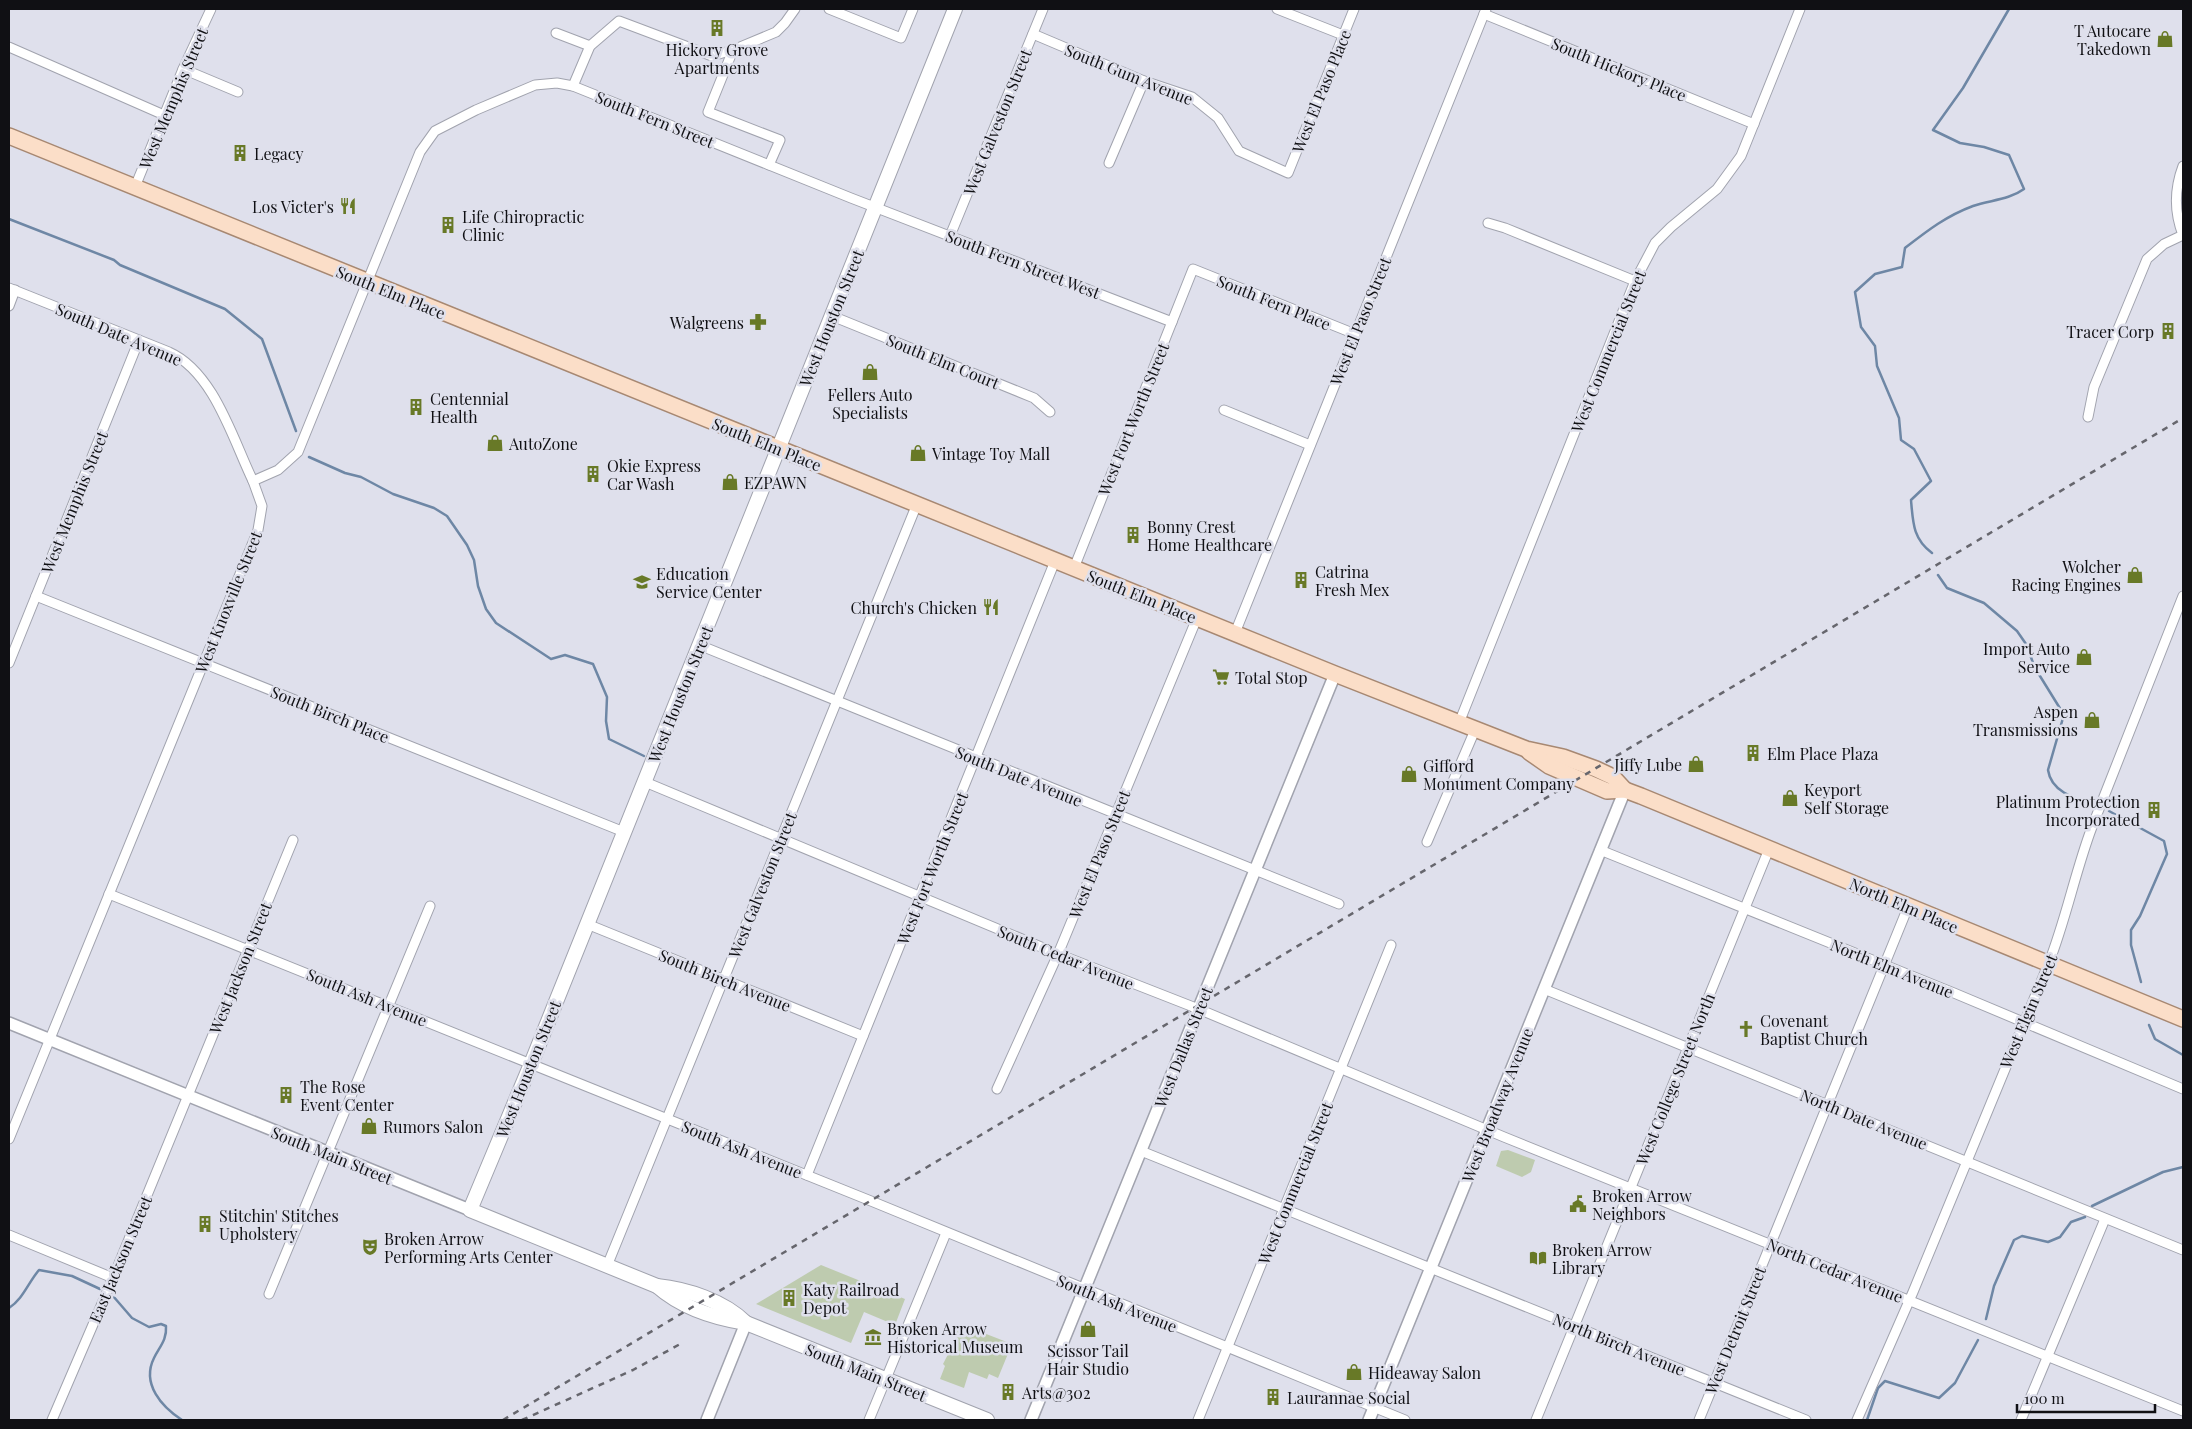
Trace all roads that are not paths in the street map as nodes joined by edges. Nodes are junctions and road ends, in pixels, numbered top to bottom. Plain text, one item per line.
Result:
1 (211, 9) edge
2 (795, 9) edge
3 (829, 9) edge
4 (914, 9) edge
5 (954, 9) edge
6 (1043, 9) edge
7 (1277, 9) edge
8 (1354, 9) edge
9 (1800, 9) edge
10 (1485, 11) edge
11 (556, 33) dead end
12 (1033, 34) junction
13 (1343, 35) junction
14 (590, 46) junction
15 (9, 47) edge
16 (733, 50) junction
17 (183, 69) junction
18 (1144, 81) junction
19 (573, 86) junction
20 (238, 92) dead end
21 (164, 115) junction
22 (1754, 124) junction
23 (9, 136) edge
24 (1109, 163) dead end
25 (769, 165) junction
26 (2183, 166) edge
27 (1288, 173) joint
28 (135, 188) junction
29 (875, 207) junction
30 (1488, 223) dead end
31 (950, 236) junction
32 (2183, 236) edge
33 (1193, 269) joint
34 (1635, 281) junction
35 (368, 282) junction
36 (12, 289) edge
37 (9, 306) edge
38 (832, 316) junction
39 (1172, 322) junction
40 (1355, 334) junction
41 (139, 340) junction
42 (1224, 410) dead end
43 (1050, 412) dead end
44 (2088, 417) dead end
45 (1310, 445) junction
46 (779, 448) junction
47 (253, 481) junction
48 (917, 504) junction
49 (1055, 561) junction
50 (1074, 568) junction
51 (36, 596) junction
52 (2183, 596) edge
53 (1197, 618) junction
54 (1235, 633) junction
55 (699, 645) junction
56 (9, 663) edge
57 (204, 663) junction
58 (1334, 674) junction
59 (836, 701) junction
60 (1459, 723) junction
61 (1475, 730) junction
62 (976, 758) junction
63 (645, 782) junction
64 (1624, 790) junction
65 (1115, 815) junction
66 (624, 832) junction
67 (293, 840) dead end
68 (780, 840) junction
69 (1427, 842) dead end
70 (1769, 849) junction
71 (1600, 850) junction
72 (1254, 870) junction
73 (109, 894) junction
74 (920, 897) junction
75 (1339, 904) dead end
76 (430, 906) dead end
77 (1908, 907) junction
78 (1744, 908) junction
79 (587, 924) junction
80 (1392, 945) dead end
81 (248, 950) junction
82 (1058, 954) junction
83 (1883, 964) junction
84 (2048, 964) junction
85 (724, 980) junction
86 (1544, 989) junction
87 (388, 1006) junction
88 (1198, 1009) junction
89 (2183, 1019) edge
90 (2024, 1022) junction
91 (9, 1023) edge
92 (863, 1036) junction
93 (49, 1040) junction
94 (1688, 1047) junction
95 (531, 1064) junction
96 (1342, 1068) junction
97 (997, 1089) dead end
98 (2183, 1089) edge
99 (188, 1096) junction
100 (1827, 1103) junction
101 (667, 1119) junction
102 (1488, 1130) junction
103 (9, 1139) edge
104 (1141, 1151) junction
105 (329, 1154) junction
106 (1966, 1161) junction
107 (808, 1175) junction
108 (1631, 1187) junction
109 (1284, 1208) junction
110 (470, 1210) junction
111 (2105, 1219) junction
112 (946, 1233) junction
113 (9, 1235) edge
114 (1770, 1243) junction
115 (2183, 1250) edge
116 (607, 1266) junction
117 (1431, 1268) junction
118 (113, 1278) junction
119 (1084, 1290) junction
120 (269, 1294) dead end
121 (1910, 1300) junction
122 (746, 1323) junction
123 (1574, 1326) junction
124 (1227, 1348) junction
125 (2049, 1356) junction
126 (886, 1380) junction
127 (1714, 1382) junction
128 (1374, 1408) junction
129 (2183, 1411) edge
130 (52, 1420) edge
131 (707, 1420) edge
132 (869, 1420) edge
133 (987, 1420) edge
134 (1031, 1420) edge
135 (1198, 1420) edge
136 (1369, 1420) edge
137 (1405, 1420) edge
138 (1536, 1420) edge
139 (1698, 1420) edge
140 (1806, 1420) edge
141 (1857, 1420) edge
142 (2021, 1420) edge

1 - 17 street, West Memphis Street
2 - 16 street
3 - 4 street
5 - 29 main road, West Houston Street
6 - 12 street, West Galveston Street
7 - 13 street
8 - 13 street, West El Paso Place
9 - 22 street, West Commercial Street
10 - 22 street, South Hickory Place
10 - 40 street, West El Paso Street
11 - 14 street
12 - 18 street, South Gum Avenue
12 - 31 street, West Galveston Street
13 - 27 street, West El Paso Place
14 - 16 street
14 - 19 street
15 - 21 street
16 - 25 street
17 - 20 street
17 - 21 street, West Memphis Street
18 - 24 street
18 - 27 street, South Gum Avenue
19 - 25 street, South Fern Street
19 - 35 street, South Fern Street
21 - 28 street, West Memphis Street
22 - 34 street, West Commercial Street
23 - 28 main road, South Elm Place
25 - 29 street, South Fern Street
26 - 32 street
28 - 35 main road, South Elm Place
29 - 31 street, South Fern Street West
29 - 38 main road, West Houston Street
30 - 34 street
31 - 39 street, South Fern Street West
32 - 44 street
33 - 39 street, West Fort Worth Street
33 - 40 street, South Fern Place
34 - 60 street, West Commercial Street
35 - 46 main road, South Elm Place
35 - 47 street
36 - 37 street
36 - 41 street, South Date Avenue
38 - 43 street, South Elm Court
38 - 46 main road, West Houston Street
39 - 50 street, West Fort Worth Street
40 - 45 street, West El Paso Street
41 - 47 street, South Date Avenue
41 - 51 street, West Memphis Street
42 - 45 street
45 - 54 street, West El Paso Street
46 - 48 main road, South Elm Place
46 - 55 main road, West Houston Street
47 - 57 street, West Knoxville Street
48 - 49 main road, South Elm Place
48 - 59 street, West Galveston Street
49 - 50 main road, South Elm Place
49 - 62 street, West Fort Worth Street
50 - 53 main road, South Elm Place
51 - 56 street, West Memphis Street
51 - 57 street, South Birch Place
52 - 84 street, West Elgin Street
53 - 54 main road, South Elm Place
53 - 65 street, West El Paso Street
54 - 58 main road, South Elm Place
55 - 59 street, South Date Avenue
55 - 63 main road, West Houston Street
57 - 66 street, South Birch Place
57 - 73 street, West Knoxville Street
58 - 60 main road, South Elm Place
58 - 72 street, West Dallas Street
59 - 62 street, South Date Avenue
59 - 68 street, West Galveston Street
60 - 61 main road, South Elm Place
61 - 64 main road, South Elm Place
61 - 69 street
62 - 65 street, South Date Avenue
62 - 74 street, West Fort Worth Street
63 - 66 main road, West Houston Street
63 - 68 street, South Cedar Avenue
64 - 70 main road, North Elm Place
64 - 71 street, West Broadway Avenue
65 - 72 street, South Date Avenue
65 - 82 street, West El Paso Street
66 - 79 main road, West Houston Street
67 - 81 street, West Jackson Street
68 - 74 street, South Cedar Avenue
68 - 85 street, West Galveston Street
70 - 77 main road, North Elm Place
70 - 78 street, West College Street North
71 - 78 street, North Elm Avenue
71 - 86 street, West Broadway Avenue
72 - 75 street, South Date Avenue
72 - 88 street, West Dallas Street
73 - 81 street, South Ash Avenue
73 - 93 street, West Knoxville Street
74 - 82 street, South Cedar Avenue
74 - 92 street, West Fort Worth Street
76 - 87 street
77 - 83 street, West Detroit Street
77 - 84 main road, North Elm Place
78 - 83 street, North Elm Avenue
78 - 94 street, West College Street North
79 - 85 street, South Birch Avenue
79 - 95 main road, West Houston Street
80 - 96 street, West Commercial Street
81 - 87 street, South Ash Avenue
81 - 99 street, West Jackson Street
82 - 88 street, South Cedar Avenue
82 - 97 street, West El Paso Street
83 - 90 street, North Elm Avenue
83 - 100 street, West Detroit Street
84 - 89 main road, North Elm Place
84 - 90 street, West Elgin Street
85 - 92 street, South Birch Avenue
85 - 101 street, West Galveston Street
86 - 94 street, North Date Avenue
86 - 102 street, West Broadway Avenue
87 - 95 street, South Ash Avenue
87 - 105 street
88 - 96 street, South Cedar Avenue
88 - 104 street, West Dallas Street
90 - 98 street, North Elm Avenue
90 - 106 street, West Elgin Street
91 - 93 street, South Main Street
92 - 107 street, West Fort Worth Street
93 - 99 street, South Main Street
93 - 103 street, West Knoxville Street
94 - 100 street, North Date Avenue
94 - 108 street, West College Street North
95 - 101 street, South Ash Avenue
95 - 110 main road, West Houston Street
96 - 102 street, South Cedar Avenue
96 - 109 street, West Commercial Street
99 - 105 street, South Main Street
99 - 118 street, East Jackson Street
100 - 106 street, North Date Avenue
100 - 114 street, West Detroit Street
101 - 107 street, South Ash Avenue
101 - 116 street, West Galveston Street
102 - 108 street, North Cedar Avenue
102 - 117 street, West Broadway Avenue
104 - 109 street
104 - 119 street, West Dallas Street
105 - 110 street, South Main Street
105 - 120 street
106 - 111 street, North Date Avenue
106 - 121 street, West Elgin Street
107 - 112 street, South Ash Avenue
108 - 114 street, North Cedar Avenue
108 - 123 street, West College Street North
109 - 117 street
109 - 124 street, West Commercial Street
110 - 116 main road, South Main Street
111 - 115 street, North Date Avenue
111 - 125 street
112 - 119 street, South Ash Avenue
112 - 126 street
113 - 118 street
114 - 121 street, North Cedar Avenue
114 - 127 street, West Detroit Street
116 - 122 main road, South Main Street
117 - 123 street, North Birch Avenue
117 - 128 street, West Broadway Avenue
118 - 130 street, East Jackson Street
119 - 124 street, South Ash Avenue
119 - 134 street, West Dallas Street
121 - 125 street, North Cedar Avenue
121 - 141 street, West Elgin Street
122 - 126 main road, South Main Street
122 - 131 street
123 - 127 street, North Birch Avenue
123 - 138 street, West College Street North
124 - 128 street, South Ash Avenue
124 - 135 street, West Commercial Street
125 - 129 street, North Cedar Avenue
125 - 142 street
126 - 132 street
126 - 133 main road, South Main Street
127 - 139 street, West Detroit Street
127 - 140 street, North Birch Avenue
128 - 136 street, West Broadway Avenue
128 - 137 street, South Ash Avenue

